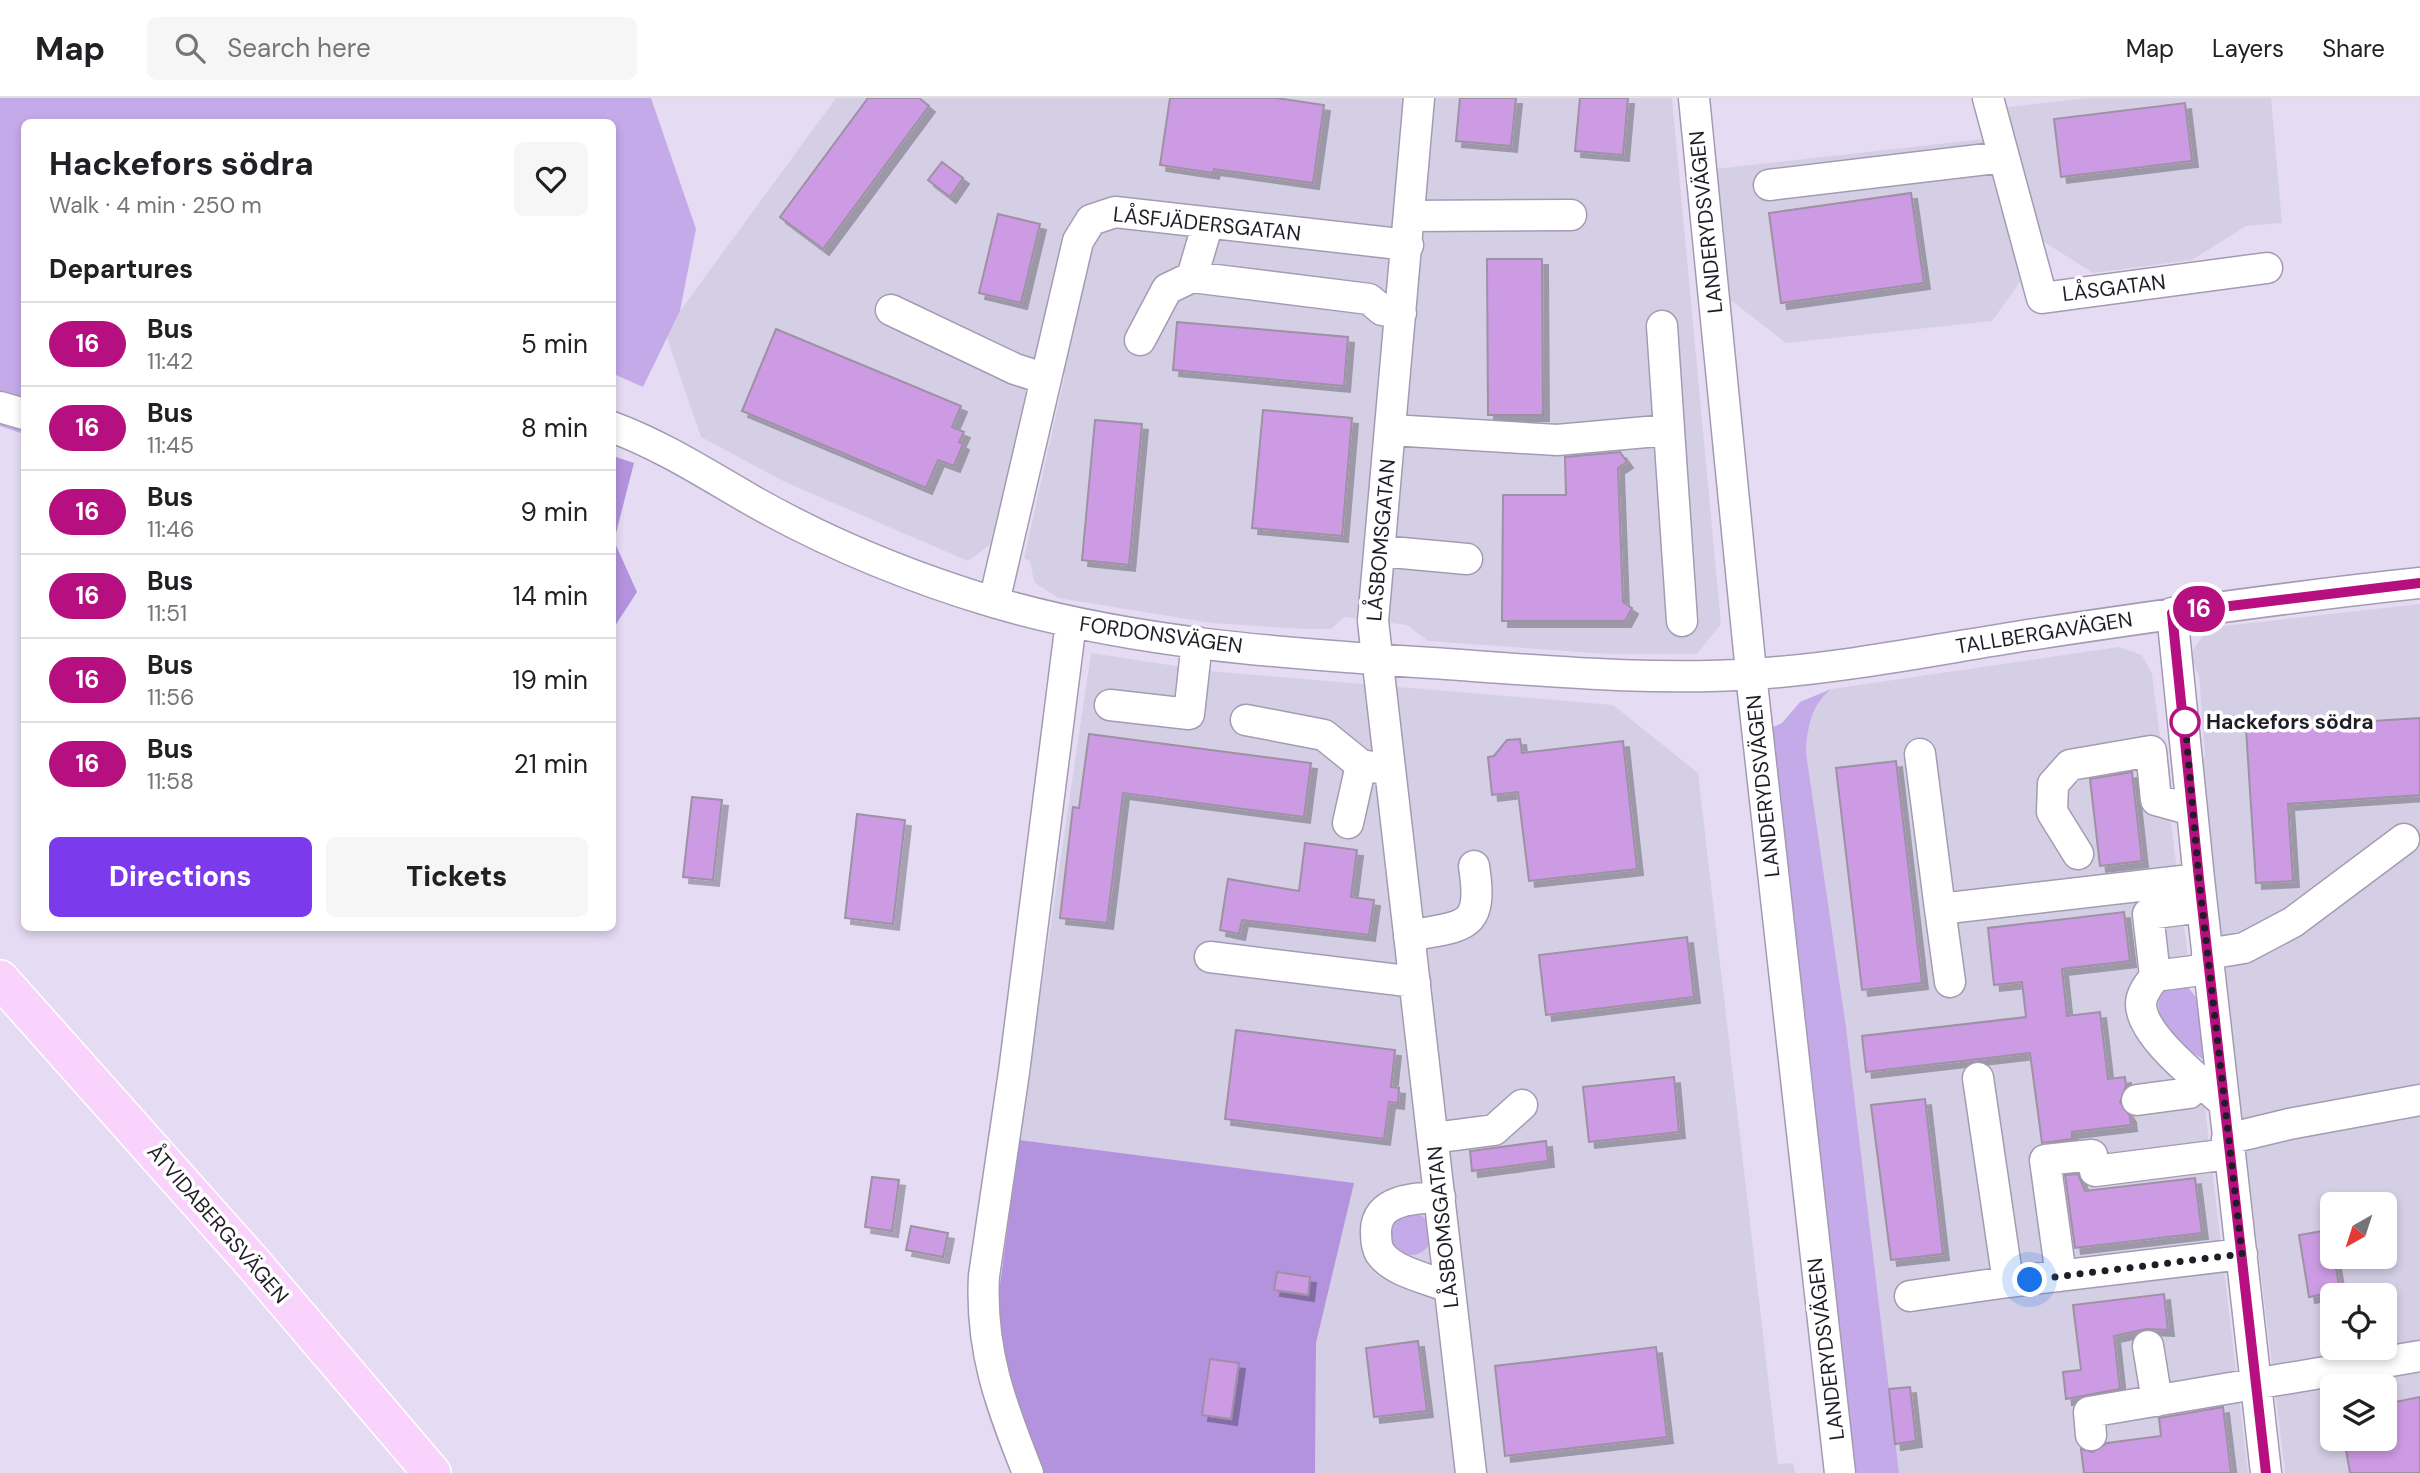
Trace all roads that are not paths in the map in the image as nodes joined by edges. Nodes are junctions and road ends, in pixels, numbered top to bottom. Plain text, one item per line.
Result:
1 (1419, 98) edge
2 (1694, 98) edge
3 (1988, 98) edge
4 (2004, 157) junction
5 (1769, 185) dead end
6 (1571, 215) dead end
7 (1410, 216) junction
8 (1208, 223) junction
9 (1408, 245) junction
10 (2267, 268) dead end
11 (1192, 277) junction
12 (891, 310) dead end
13 (1401, 313) junction
14 (1662, 326) dead end
15 (1140, 340) dead end
16 (1046, 379) junction
17 (0, 407) edge
18 (21, 413) edge
19 (616, 429) edge
20 (1391, 430) junction
21 (1669, 430) junction
22 (1380, 551) junction
23 (1467, 559) dead end
24 (2420, 583) edge
25 (994, 602) junction
26 (2172, 613) junction
27 (1682, 621) dead end
28 (1071, 622) junction
29 (1197, 642) junction
30 (1377, 659) junction
31 (1751, 674) junction
32 (1110, 705) dead end
33 (1246, 720) dead end
34 (1920, 754) dead end
35 (1361, 765) junction
36 (1390, 770) junction
37 (2192, 810) junction
38 (1348, 823) dead end
39 (2404, 839) dead end
40 (2078, 854) dead end
41 (1474, 866) dead end
42 (2200, 893) junction
43 (1940, 909) junction
44 (1409, 936) junction
45 (1210, 957) dead end
46 (2208, 962) junction
47 (2155, 976) junction
48 (0, 979) edge
49 (1415, 982) junction
50 (1950, 982) dead end
51 (0, 1009) edge
52 (1978, 1078) dead end
53 (2201, 1080) junction
54 (2137, 1100) dead end
55 (2420, 1100) edge
56 (2223, 1102) junction
57 (1522, 1105) dead end
58 (1433, 1138) junction
59 (2228, 1147) junction
60 (1440, 1197) junction
61 (2242, 1254) junction
62 (2061, 1276) junction
63 (2008, 1282) junction
64 (1449, 1287) junction
65 (1910, 1296) dead end
66 (2148, 1346) dead end
67 (2420, 1356) edge
68 (2255, 1384) junction
69 (2157, 1401) junction
70 (2091, 1435) dead end
71 (407, 1473) edge
72 (432, 1473) edge
73 (1028, 1473) edge
74 (1471, 1473) edge
75 (1840, 1473) edge
76 (2266, 1473) edge

1 - 7 street, LÅSBOMSGATAN
2 - 31 street, LANDERYDSVÄGEN
3 - 4 street, LÅSGATAN
4 - 5 street
4 - 10 street, LÅSGATAN
6 - 7 street
7 - 9 street, LÅSBOMSGATAN
8 - 9 street, LÅSFJÄDERSGATAN
8 - 11 street
8 - 16 street, LÅSFJÄDERSGATAN
9 - 13 street, LÅSBOMSGATAN
11 - 13 street
11 - 15 street
12 - 16 street
13 - 20 street, LÅSBOMSGATAN
14 - 21 street
16 - 25 street, LÅSFJÄDERSGATAN
17 - 18 street
19 - 25 street, FORDONSVÄGEN
20 - 21 street
20 - 22 street, LÅSBOMSGATAN
21 - 27 street
22 - 23 street
22 - 30 street, LÅSBOMSGATAN
24 - 26 street, TALLBERGAVÄGEN
25 - 28 street, FORDONSVÄGEN
26 - 31 street, TALLBERGAVÄGEN
26 - 37 street
28 - 29 street, FORDONSVÄGEN
28 - 73 street
29 - 30 street, FORDONSVÄGEN
29 - 32 street
30 - 31 street, FORDONSVÄGEN
30 - 36 street, LÅSBOMSGATAN
31 - 75 street, LANDERYDSVÄGEN
33 - 35 street
34 - 43 street
35 - 36 street
35 - 38 street
36 - 44 street, LÅSBOMSGATAN
37 - 40 street
37 - 42 street
39 - 46 street
41 - 44 street
42 - 43 street
42 - 46 street
42 - 47 street
43 - 50 street
44 - 49 street, LÅSBOMSGATAN
45 - 49 street
46 - 47 street
46 - 56 street
47 - 53 street
48 - 72 main road, ÅTVIDABERGSVÄGEN
49 - 58 street, LÅSBOMSGATAN
51 - 71 main road, ÅTVIDABERGSVÄGEN
52 - 63 street
53 - 54 street
53 - 56 street
55 - 59 street
56 - 59 street
57 - 58 street
58 - 60 street, LÅSBOMSGATAN
59 - 61 street
59 - 62 street
60 - 64 street, LÅSBOMSGATAN
60 - 64 street
61 - 62 street
61 - 68 street
62 - 63 street
63 - 65 street
64 - 74 street, LÅSBOMSGATAN
66 - 69 street
67 - 68 street
68 - 69 street
68 - 76 street
69 - 70 street

